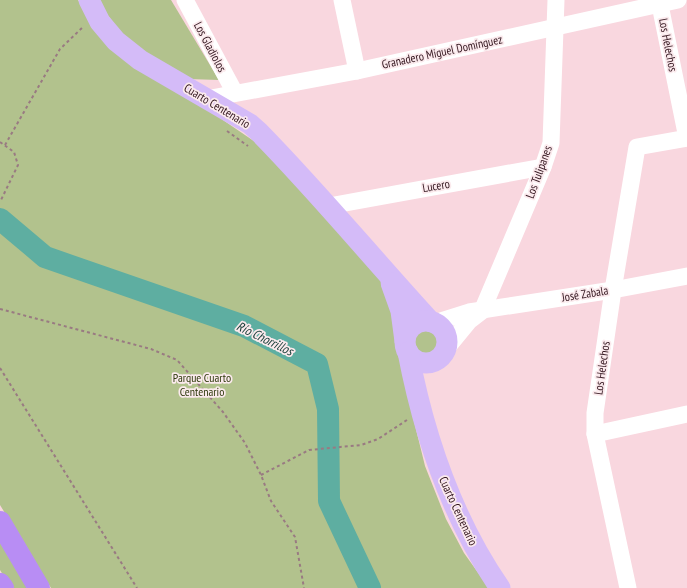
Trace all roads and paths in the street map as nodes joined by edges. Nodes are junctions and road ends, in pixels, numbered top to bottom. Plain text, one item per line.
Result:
1 (89, 0) edge
2 (185, 0) edge
3 (342, 0) edge
4 (556, 0) edge
5 (678, 0) edge
6 (660, 2) edge
7 (555, 27) junction
8 (89, 32) dead end
9 (357, 71) junction
10 (235, 93) junction
11 (206, 99) junction
12 (223, 128) dead end
13 (687, 138) edge
14 (0, 142) edge
15 (4, 145) junction
16 (253, 150) dead end
17 (543, 167) junction
18 (0, 202) edge
19 (329, 206) junction
20 (388, 275) junction
21 (687, 276) edge
22 (613, 290) junction
23 (0, 309) edge
24 (482, 311) junction
25 (432, 322) junction
26 (406, 347) junction
27 (442, 354) junction
28 (0, 368) edge
29 (687, 414) edge
30 (413, 416) junction
31 (595, 434) junction
32 (261, 474) junction
33 (0, 522) edge
34 (0, 584) edge
35 (2, 588) edge
36 (39, 588) edge
37 (137, 588) edge
38 (304, 588) edge
39 (500, 588) edge
40 (628, 588) edge

1 - 11 main road, Cuarto Centenario
2 - 10 street, Los Gladiolos
3 - 9 street
4 - 7 street, Los Tulipanes
5 - 6 street, Granadero Miguel Domínguez
6 - 7 street, Granadero Miguel Domínguez
6 - 13 street, Los Helechos
7 - 9 street, Granadero Miguel Domínguez
7 - 17 street, Los Tulipanes
8 - 15 path
9 - 10 street, Granadero Miguel Domínguez
10 - 11 street, Granadero Miguel Domínguez
11 - 19 main road, Cuarto Centenario
12 - 16 path
13 - 22 street, Los Helechos
14 - 15 path
15 - 18 path
17 - 19 street, Lucero
17 - 24 street, Los Tulipanes
19 - 20 main road, Cuarto Centenario
20 - 25 main road, Cuarto Centenario
20 - 26 main road, Cuarto Centenario
21 - 22 street, José Zabala
22 - 24 street, José Zabala
22 - 31 street, Los Helechos
23 - 32 path
24 - 25 street, José Zabala
24 - 27 street
25 - 26 main road
25 - 27 main road, Cuarto Centenario
26 - 27 main road
26 - 30 main road, Cuarto Centenario
27 - 30 main road, Cuarto Centenario
28 - 37 path
29 - 31 street
30 - 32 path
30 - 39 main road, Cuarto Centenario
31 - 40 street, Los Helechos
32 - 38 path
33 - 36 highway
34 - 35 highway

